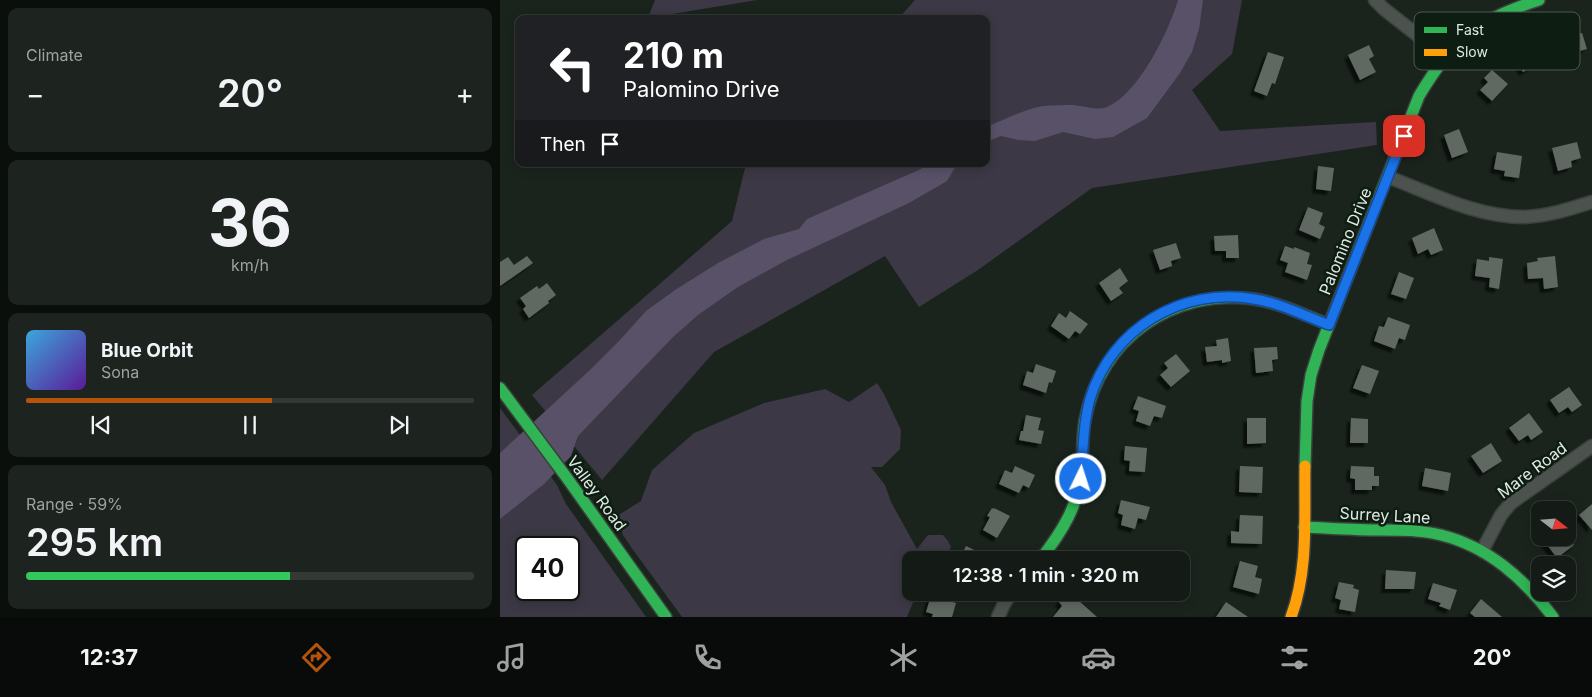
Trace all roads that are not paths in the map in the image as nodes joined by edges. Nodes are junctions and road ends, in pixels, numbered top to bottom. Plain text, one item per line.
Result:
1 (1375, 0) edge
2 (1539, 0) edge
3 (1502, 12) edge
4 (1414, 33) edge
5 (1434, 70) edge
6 (1388, 177) junction
7 (1592, 202) edge
8 (1329, 325) junction
9 (500, 388) edge
10 (1592, 446) edge
11 (1304, 527) junction
12 (1048, 551) edge
13 (1482, 551) junction
14 (1006, 601) edge
15 (666, 617) edge
16 (998, 617) edge
17 (1291, 617) edge
18 (1553, 617) edge

1 - 4 street
2 - 3 street, Palomino Drive
5 - 6 street, Palomino Drive
6 - 7 street
6 - 8 street, Palomino Drive
8 - 11 street, Palomino Drive
8 - 12 street
9 - 15 street, Valley Road
10 - 13 street, Mare Road
11 - 13 street, Surrey Lane
11 - 17 street, Palomino Drive
13 - 18 street, Surrey Lane
14 - 16 street

